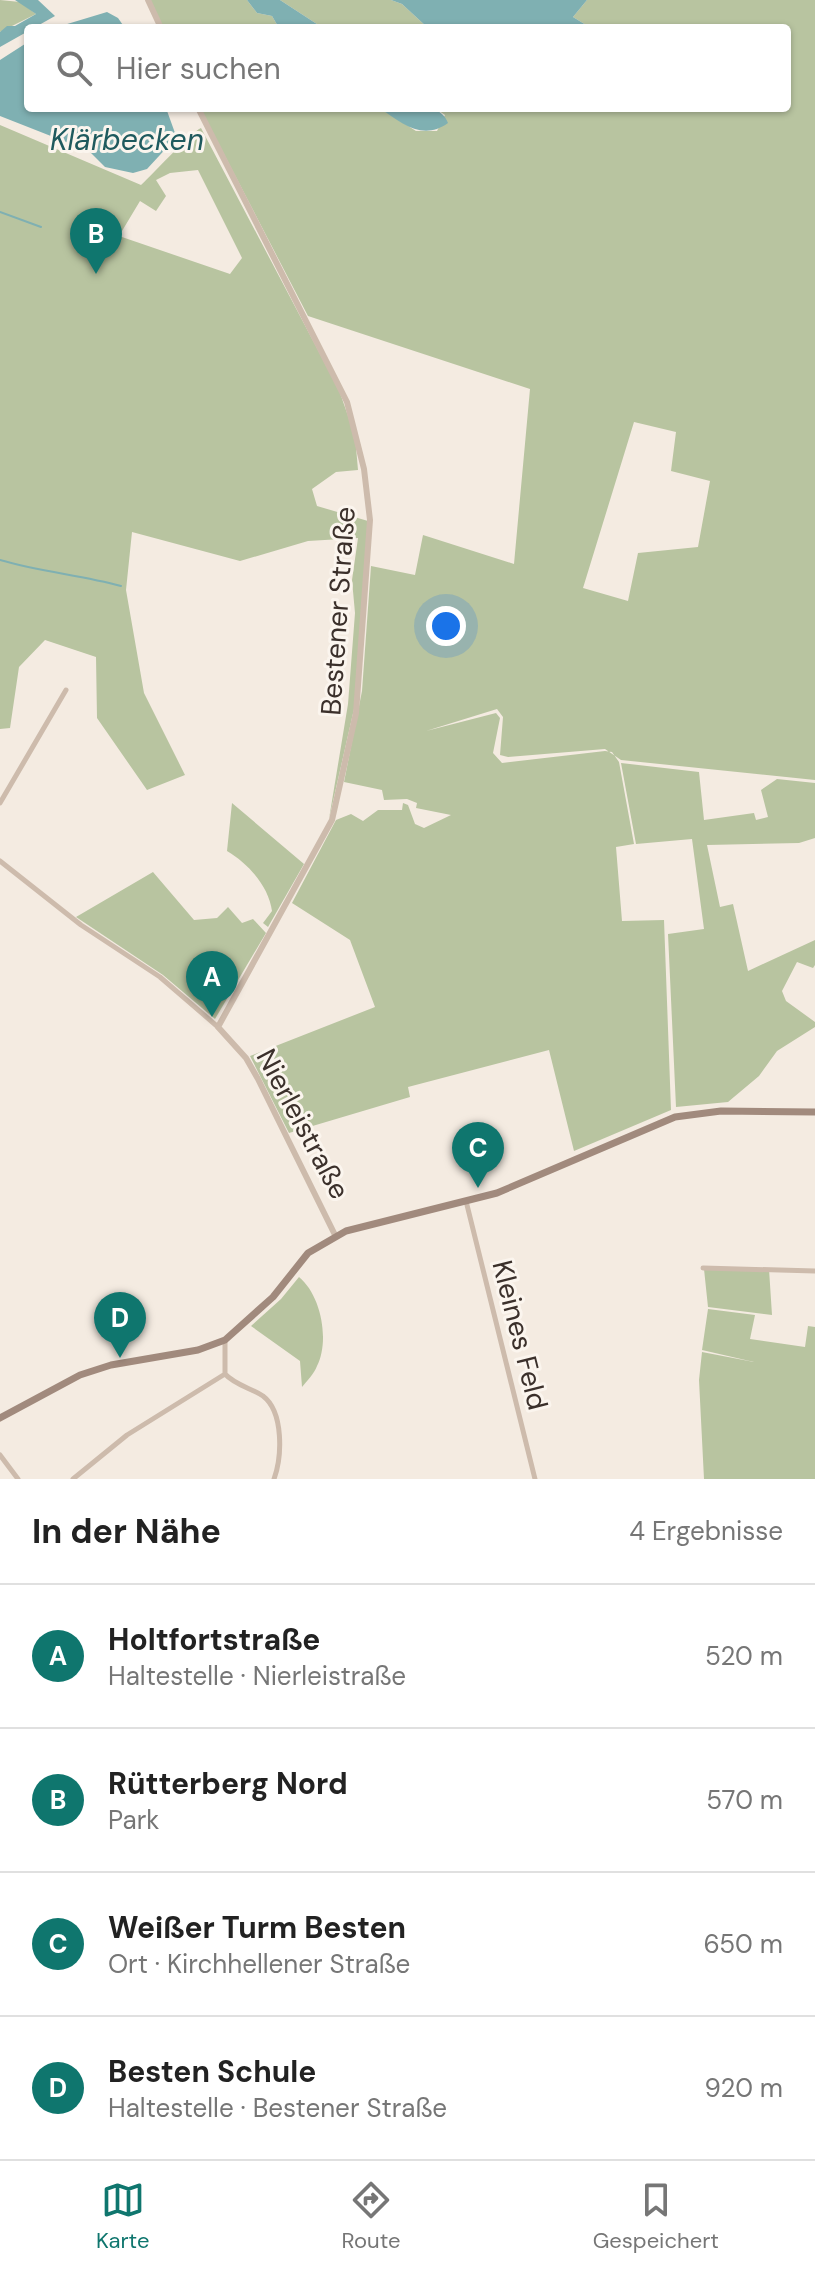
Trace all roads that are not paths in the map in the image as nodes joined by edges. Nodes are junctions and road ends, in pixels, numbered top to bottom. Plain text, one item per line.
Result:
1 (148, 0) edge
2 (159, 24) edge
3 (200, 112) edge
4 (66, 690) dead end
5 (0, 803) edge
6 (0, 861) edge
7 (218, 1027) junction
8 (815, 1112) edge
9 (466, 1201) junction
10 (335, 1235) junction
11 (703, 1268) dead end
12 (815, 1271) edge
13 (225, 1340) junction
14 (225, 1374) junction
15 (0, 1418) edge
16 (0, 1455) edge
17 (18, 1479) edge
18 (73, 1479) edge
19 (274, 1479) edge
20 (535, 1479) edge

1 - 2 street
3 - 7 street, Bestener Straße
4 - 5 street
6 - 7 street, Nierleistraße
7 - 10 street, Nierleistraße
8 - 9 main road
9 - 10 main road
9 - 20 street, Kleines Feld
10 - 13 main road
11 - 12 street
13 - 14 street
13 - 15 main road
14 - 18 street
14 - 19 street
16 - 17 street

